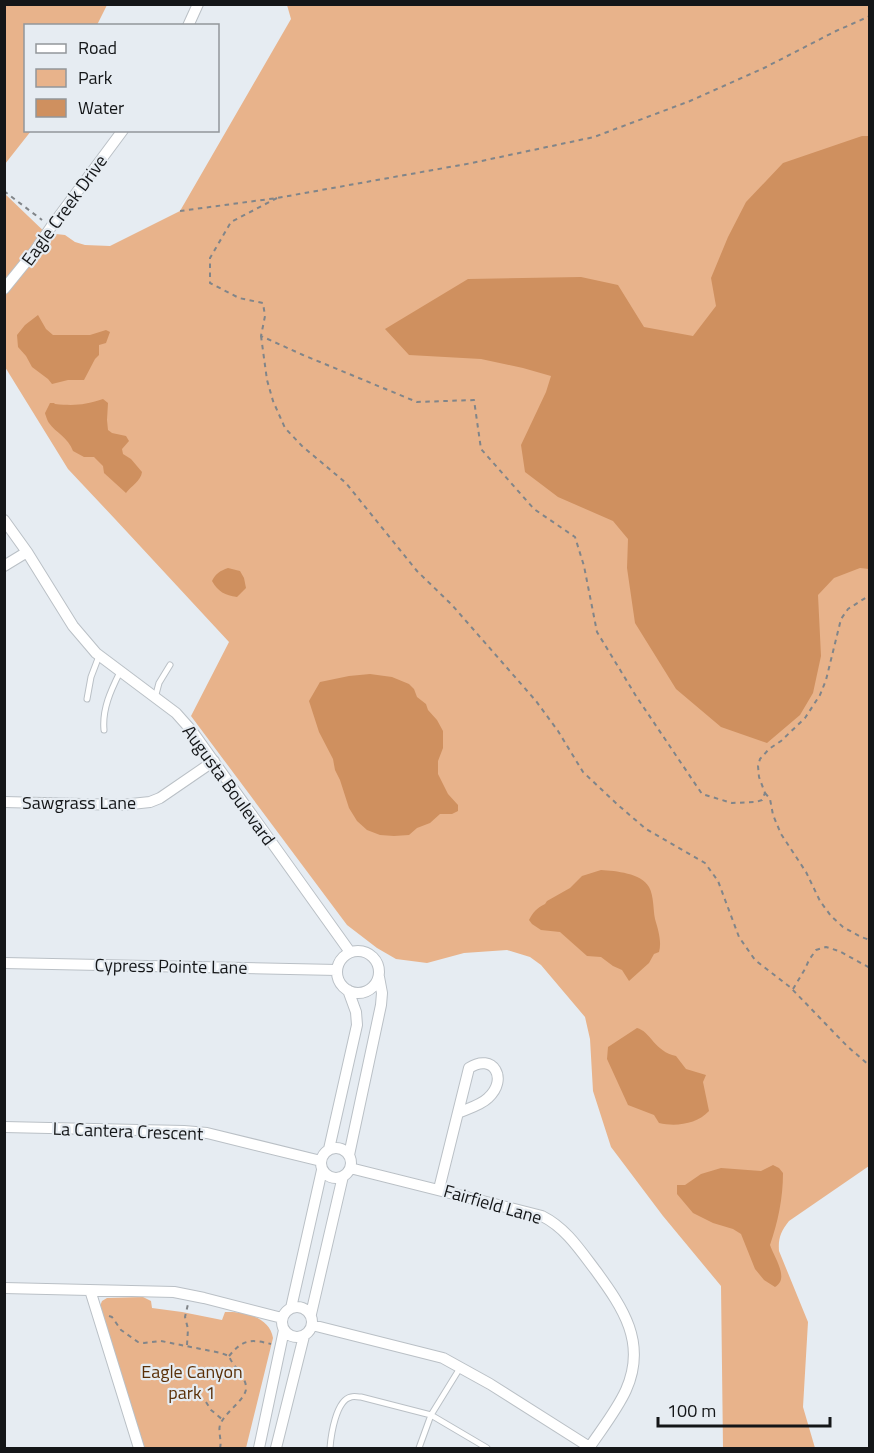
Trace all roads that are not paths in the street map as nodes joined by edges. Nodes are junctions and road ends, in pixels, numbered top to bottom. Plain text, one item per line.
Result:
1 (198, 4) edge
2 (189, 24) edge
3 (122, 132) edge
4 (4, 289) edge
5 (4, 520) edge
6 (27, 552) junction
7 (4, 566) edge
8 (99, 656) junction
9 (170, 665) dead end
10 (120, 672) junction
11 (155, 698) junction
12 (87, 699) dead end
13 (104, 730) dead end
14 (214, 761) junction
15 (4, 802) edge
16 (350, 952) junction
17 (4, 963) edge
18 (337, 970) junction
19 (379, 977) junction
20 (348, 990) junction
21 (458, 1113) junction
22 (4, 1127) edge
23 (329, 1149) junction
24 (349, 1155) junction
25 (321, 1165) junction
26 (347, 1172) junction
27 (439, 1189) junction
28 (4, 1288) edge
29 (90, 1290) junction
30 (291, 1308) junction
31 (282, 1318) junction
32 (311, 1320) junction
33 (284, 1330) junction
34 (304, 1336) junction
35 (461, 1366) junction
36 (431, 1415) junction
37 (590, 1448) edge
38 (139, 1449) edge
39 (259, 1449) edge
40 (276, 1449) edge
41 (330, 1449) edge
42 (419, 1449) edge
43 (487, 1449) edge

1 - 2 street
3 - 4 street, Eagle Creek Drive
5 - 6 street, Augusta Boulevard
6 - 7 street
6 - 8 street, Augusta Boulevard
8 - 10 street, Augusta Boulevard
8 - 12 lane
9 - 11 lane
10 - 11 street, Augusta Boulevard
10 - 13 lane
11 - 14 street, Augusta Boulevard
14 - 15 street, Sawgrass Lane
14 - 16 street, Augusta Boulevard
16 - 18 street
16 - 19 street
17 - 18 street, Cypress Pointe Lane
18 - 20 street
19 - 20 street
19 - 24 street
20 - 23 street
21 - 21 street
21 - 27 street
22 - 25 street, La Cantera Crescent
23 - 24 street
23 - 25 street
24 - 26 street
25 - 26 street
25 - 30 street
26 - 27 street, Fairfield Lane
26 - 32 street
27 - 37 street, Fairfield Lane
28 - 29 street
29 - 31 street
29 - 38 street
30 - 31 street
30 - 32 street
31 - 33 street
32 - 34 street
32 - 35 street
33 - 34 street
33 - 39 street
34 - 40 street
35 - 36 lane
35 - 37 street
36 - 41 lane
36 - 42 lane
36 - 43 lane

